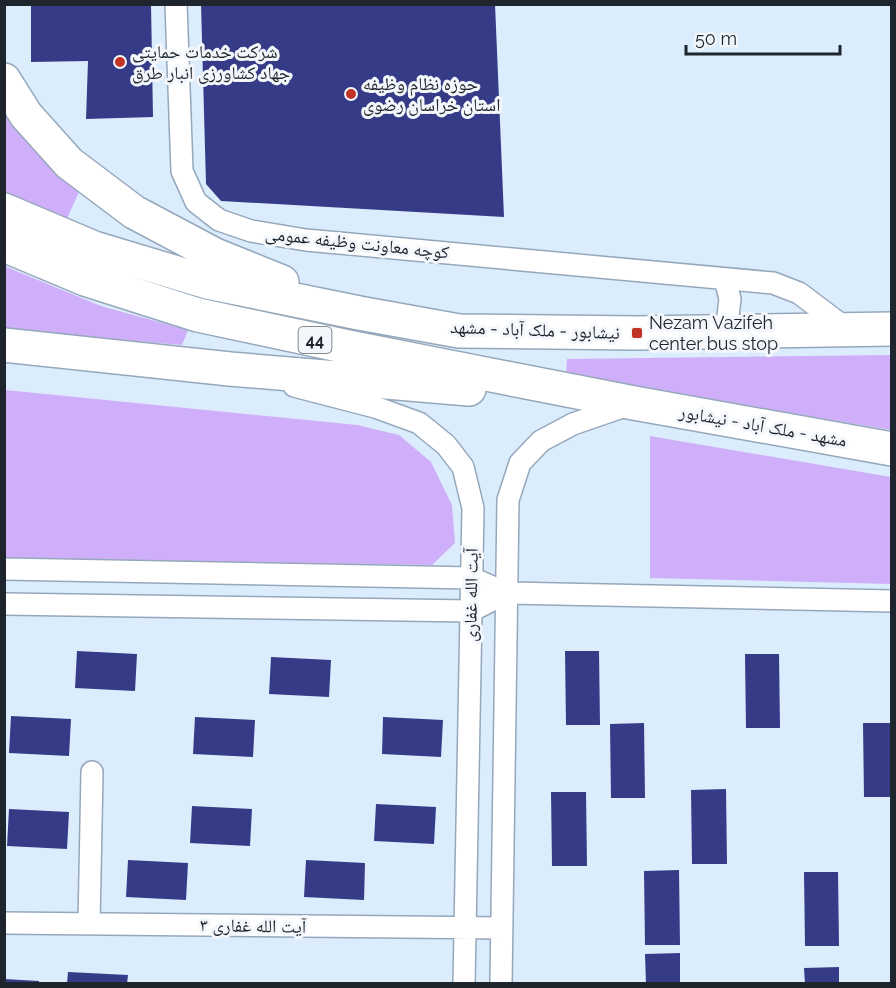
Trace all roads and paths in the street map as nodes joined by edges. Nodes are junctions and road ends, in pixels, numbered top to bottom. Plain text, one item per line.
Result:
1 (176, 4) edge
2 (4, 80) edge
3 (4, 210) edge
4 (4, 245) edge
5 (725, 279) junction
6 (359, 313) junction
7 (891, 329) edge
8 (848, 330) junction
9 (726, 333) junction
10 (4, 345) edge
11 (230, 369) junction
12 (634, 403) junction
13 (891, 449) edge
14 (4, 569) edge
15 (472, 579) junction
16 (506, 593) junction
17 (891, 601) edge
18 (4, 604) edge
19 (471, 611) junction
20 (92, 772) dead end
21 (4, 923) edge
22 (89, 924) junction
23 (465, 928) junction
24 (502, 928) junction
25 (464, 984) edge
26 (501, 984) edge

1 - 5 street, کوچه معاونت وظیفه عمومی
2 - 6 highway
3 - 6 highway, 44
4 - 12 highway, 44
5 - 8 street, کوچه معاونت وظیفه عمومی
5 - 9 street
6 - 9 highway, نیشابور - ملک آباد - مشهد / 44
7 - 8 highway, نیشابور - ملک آباد - مشهد / 44
8 - 9 highway, نیشابور - ملک آباد - مشهد / 44
10 - 11 highway, 44
11 - 12 highway, 44
11 - 15 street, آیت الله غفاری
12 - 13 highway, مشهد - ملک آباد - نیشابور / 44
12 - 16 street, آیت الله غفاری
14 - 15 street
15 - 16 street
15 - 19 street, آیت الله غفاری
16 - 17 street
16 - 19 street
16 - 24 street, آیت الله غفاری
18 - 19 street
19 - 23 street, آیت الله غفاری
20 - 22 street
21 - 22 street, آیت الله غفاری ۳
22 - 23 street, آیت الله غفاری ۳
23 - 24 street, آیت الله غفاری ۳
23 - 25 street, آیت الله غفاری
24 - 26 street, آیت الله غفاری

